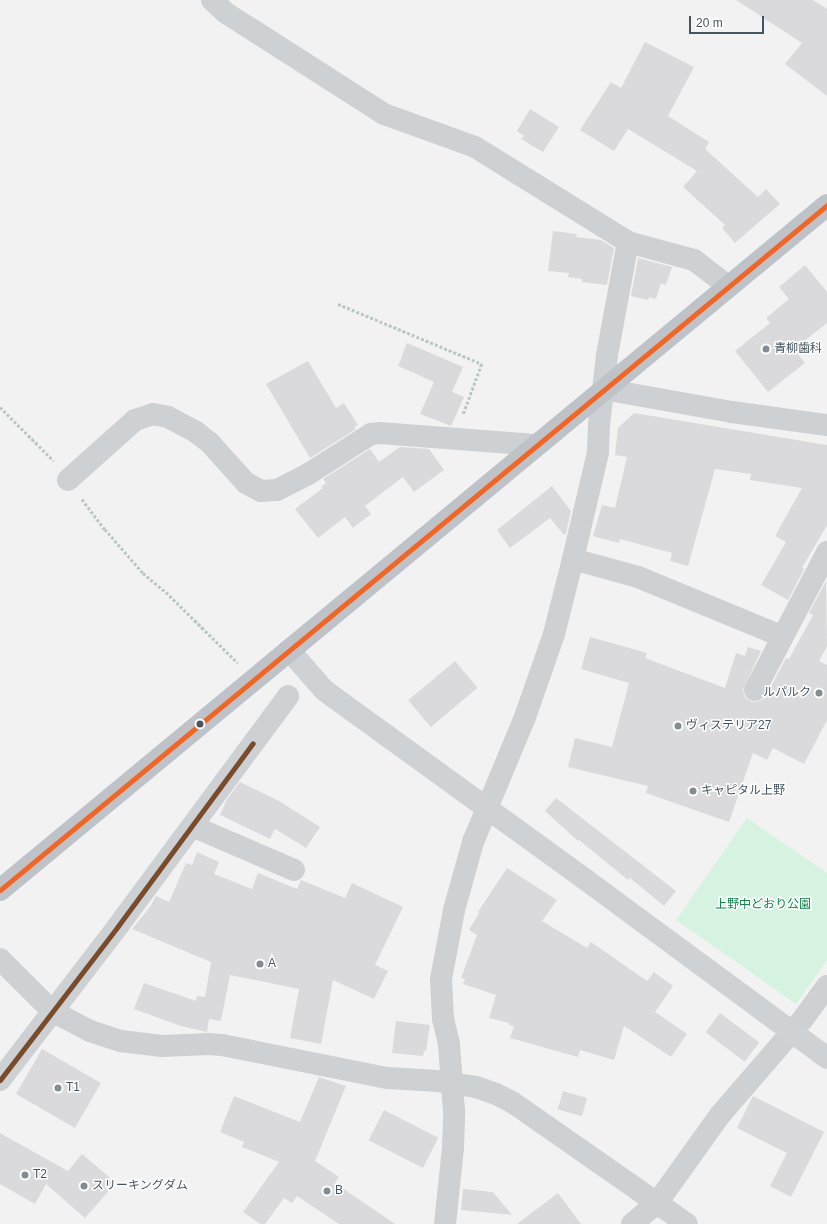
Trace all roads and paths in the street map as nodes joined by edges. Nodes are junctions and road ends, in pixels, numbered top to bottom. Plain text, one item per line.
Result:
1 (212, 0) edge
2 (826, 205) edge
3 (628, 242) junction
4 (728, 286) junction
5 (338, 304) dead end
6 (603, 389) junction
7 (0, 407) edge
8 (827, 425) edge
9 (454, 439) junction
10 (535, 445) junction
11 (68, 480) junction
12 (827, 552) edge
13 (574, 559) junction
14 (781, 636) junction
15 (289, 650) junction
16 (254, 679) junction
17 (755, 690) dead end
18 (288, 696) dead end
19 (488, 810) junction
20 (192, 826) junction
21 (294, 870) dead end
22 (0, 890) edge
23 (0, 959) edge
24 (827, 986) edge
25 (52, 1011) junction
26 (791, 1032) junction
27 (827, 1058) edge
28 (0, 1080) edge
29 (452, 1083) junction
30 (658, 1203) junction
31 (445, 1224) edge
32 (632, 1224) edge
33 (687, 1224) edge

1 - 3 street
2 - 4 highway
3 - 4 street
3 - 6 street
4 - 6 highway
5 - 9 path
6 - 8 street
6 - 10 highway
6 - 13 street
7 - 11 path
9 - 10 street
9 - 11 street
10 - 15 highway
11 - 16 path
12 - 14 street
13 - 14 street
13 - 19 street
14 - 17 street
15 - 16 highway
15 - 19 street
16 - 22 highway
18 - 20 street
19 - 26 street
19 - 29 street
20 - 21 street
20 - 25 street
23 - 25 street
24 - 26 street
25 - 28 street
25 - 29 street
26 - 27 street
26 - 30 street
29 - 30 street
29 - 31 street
30 - 32 street
30 - 33 street

